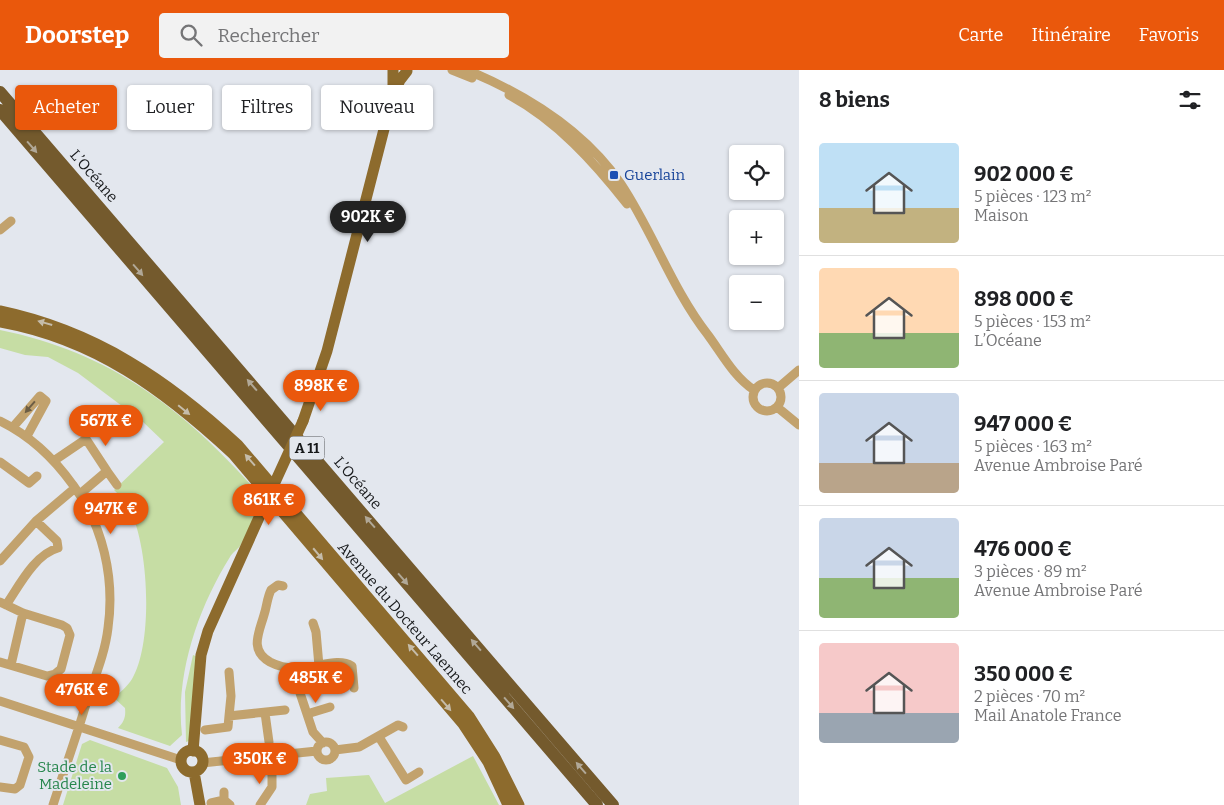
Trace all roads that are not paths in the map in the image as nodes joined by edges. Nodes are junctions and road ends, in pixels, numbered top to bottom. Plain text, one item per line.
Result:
1 (392, 70) edge
2 (398, 70) edge
3 (408, 70) edge
4 (452, 70) edge
5 (467, 70) edge
6 (392, 85) edge
7 (399, 85) edge
8 (0, 92) edge
9 (0, 110) edge
10 (384, 130) edge
11 (587, 156) junction
12 (600, 164) dead end
13 (11, 221) dead end
14 (644, 226) junction
15 (0, 230) edge
16 (0, 311) edge
17 (0, 322) edge
18 (799, 370) edge
19 (778, 388) junction
20 (754, 390) junction
21 (777, 407) junction
22 (1, 424) edge
23 (799, 425) edge
24 (13, 427) junction
25 (27, 436) junction
26 (55, 460) junction
27 (0, 462) edge
28 (108, 471) junction
29 (36, 476) dead end
30 (117, 484) dead end
31 (78, 491) junction
32 (36, 521) junction
33 (0, 561) edge
34 (283, 586) dead end
35 (3, 603) edge
36 (23, 614) junction
37 (313, 623) dead end
38 (0, 662) edge
39 (10, 666) junction
40 (315, 667) junction
41 (230, 672) dead end
42 (354, 688) dead end
43 (0, 701) edge
44 (330, 707) dead end
45 (285, 710) dead end
46 (265, 713) junction
47 (307, 714) junction
48 (229, 716) junction
49 (403, 727) dead end
50 (79, 728) junction
51 (205, 730) dead end
52 (379, 737) junction
53 (0, 740) edge
54 (320, 747) junction
55 (335, 750) junction
56 (193, 751) junction
57 (271, 756) junction
58 (181, 760) junction
59 (202, 763) junction
60 (194, 772) junction
61 (419, 772) dead end
62 (0, 787) edge
63 (226, 799) edge
64 (206, 804) edge
65 (53, 805) edge
66 (260, 805) edge
67 (508, 805) edge
68 (518, 805) edge
69 (597, 805) edge
70 (613, 805) edge

1 - 6 main road
2 - 3 main road
3 - 7 main road
4 - 11 street
5 - 14 street
70 -> 8 highway, L’Océane / A 11
9 -> 69 highway, L’Océane / A 11
10 - 56 main road, bridge
11 - 12 street
11 - 14 street
13 - 15 street
14 - 20 street
68 -> 16 main road, Avenue du Docteur Laennec
17 -> 67 main road, Avenue du Docteur Laennec
18 - 19 street
19 - 20 street
19 - 21 street
20 - 21 street
21 - 23 street
22 - 24 street
24 - 25 street
25 -> 24 street
25 - 26 street
26 - 28 street
26 - 31 street
27 - 29 street
28 - 30 street
28 - 31 street
31 - 32 street
31 - 50 street
32 - 33 street
32 - 35 street
34 - 40 street
35 - 36 street
36 - 39 street
36 - 39 street
37 - 40 street
38 - 39 street
40 - 42 street
40 - 47 street
41 - 48 street
43 - 50 street
44 - 47 street
45 - 46 street
46 - 48 street
46 - 57 street
47 - 54 street
48 - 51 street
49 - 52 street
50 - 58 street
50 - 65 street
52 - 55 street
52 - 61 street
53 - 62 street
54 - 55 street
54 - 55 street
54 - 57 street
56 - 58 main road
56 - 59 main road
57 - 59 street
57 - 66 street
58 - 60 main road
59 - 60 main road
60 - 64 main road
63 - 64 street

